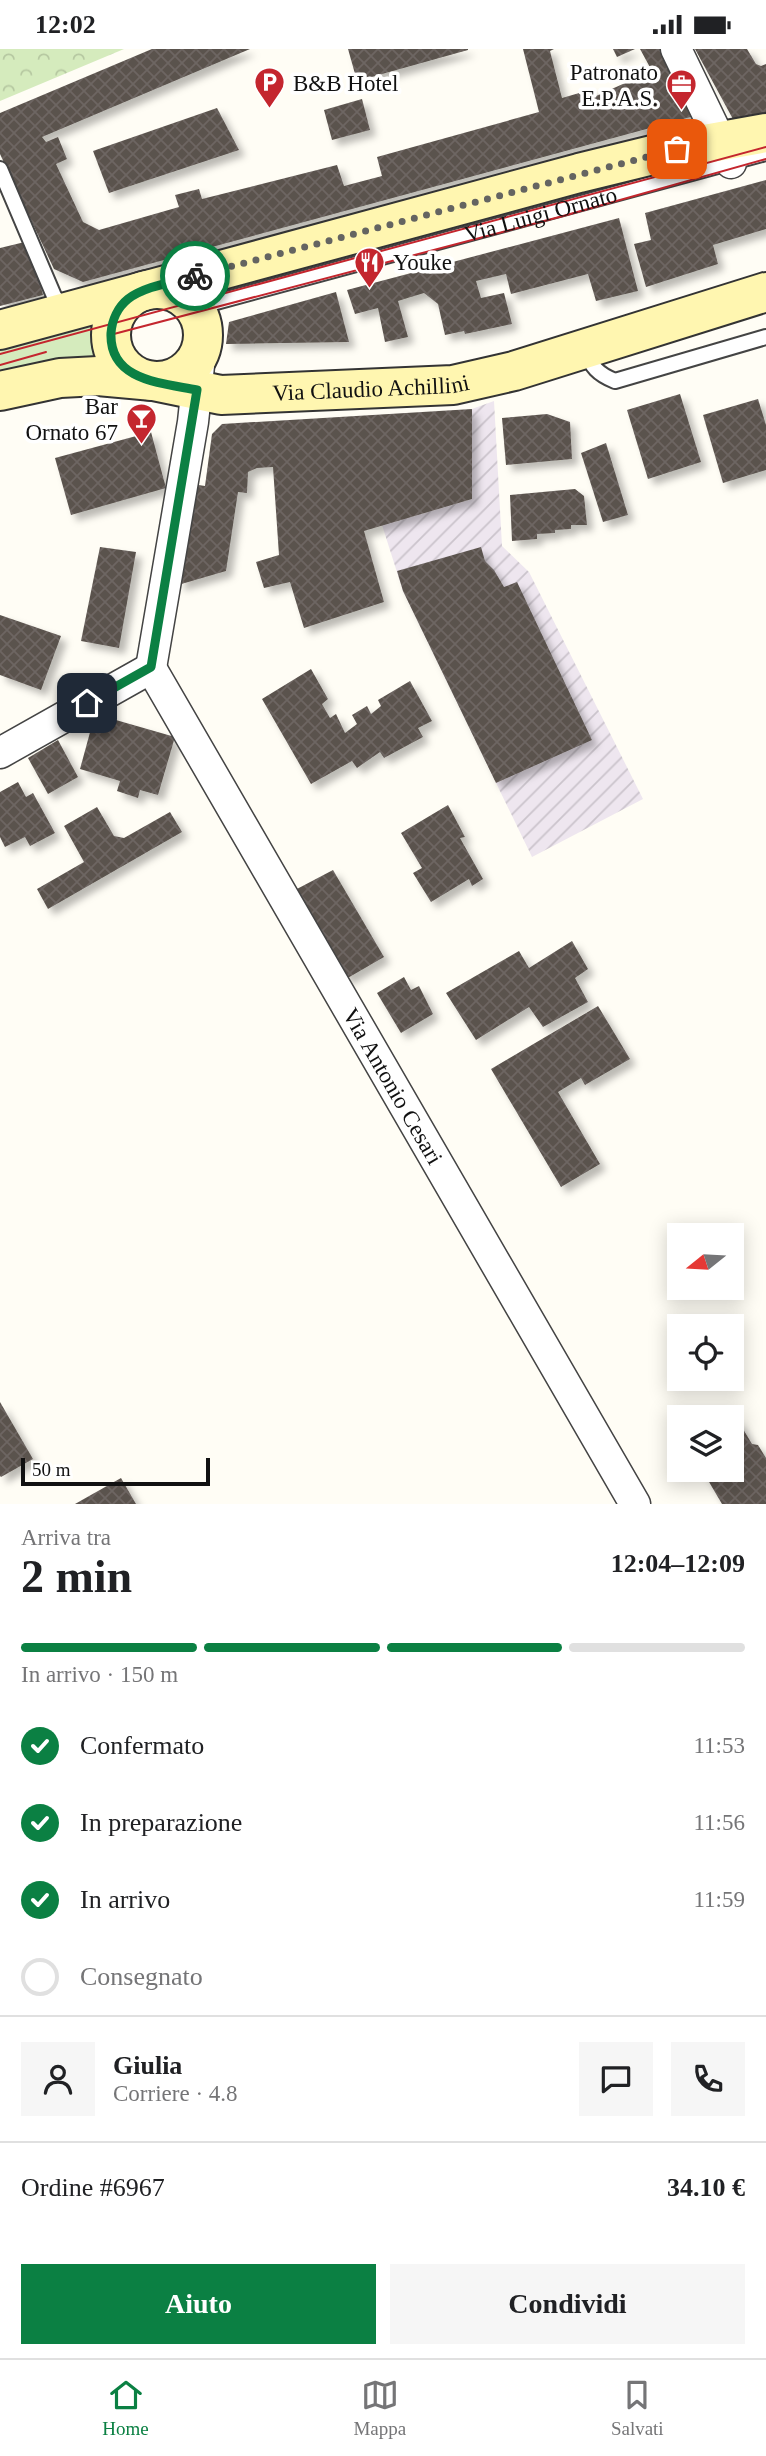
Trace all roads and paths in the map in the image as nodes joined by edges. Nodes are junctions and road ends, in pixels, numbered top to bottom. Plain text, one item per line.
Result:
1 (676, 49) edge
2 (766, 132) edge
3 (726, 151) junction
4 (766, 153) edge
5 (0, 169) edge
6 (145, 291) junction
7 (766, 292) edge
8 (194, 308) junction
9 (65, 313) junction
10 (0, 330) edge
11 (766, 337) edge
12 (201, 347) junction
13 (586, 348) junction
14 (153, 381) junction
15 (197, 390) junction
16 (0, 391) edge
17 (151, 667) junction
18 (0, 753) edge
19 (635, 1504) edge

1 - 3 street
2 - 3 main road, Via Luigi Ornato
3 - 4 lane, Via Luigi Ornato
3 - 6 main road, Via Luigi Ornato
3 - 8 lane, Via Luigi Ornato
5 - 9 lane
6 - 8 main road, Via Luigi Ornato
6 - 9 main road, Via Luigi Ornato
6 - 14 main road, Via Luigi Ornato
7 - 13 main road, Via Claudio Achillini
8 - 12 main road
9 - 10 main road, Via Luigi Ornato
11 - 13 lane
12 - 14 main road
12 - 15 street
13 - 15 main road, Via Claudio Achillini
14 - 15 main road, Via Claudio Achillini
14 - 16 main road
15 - 17 street
17 - 18 street
17 - 19 street, Via Antonio Cesari

